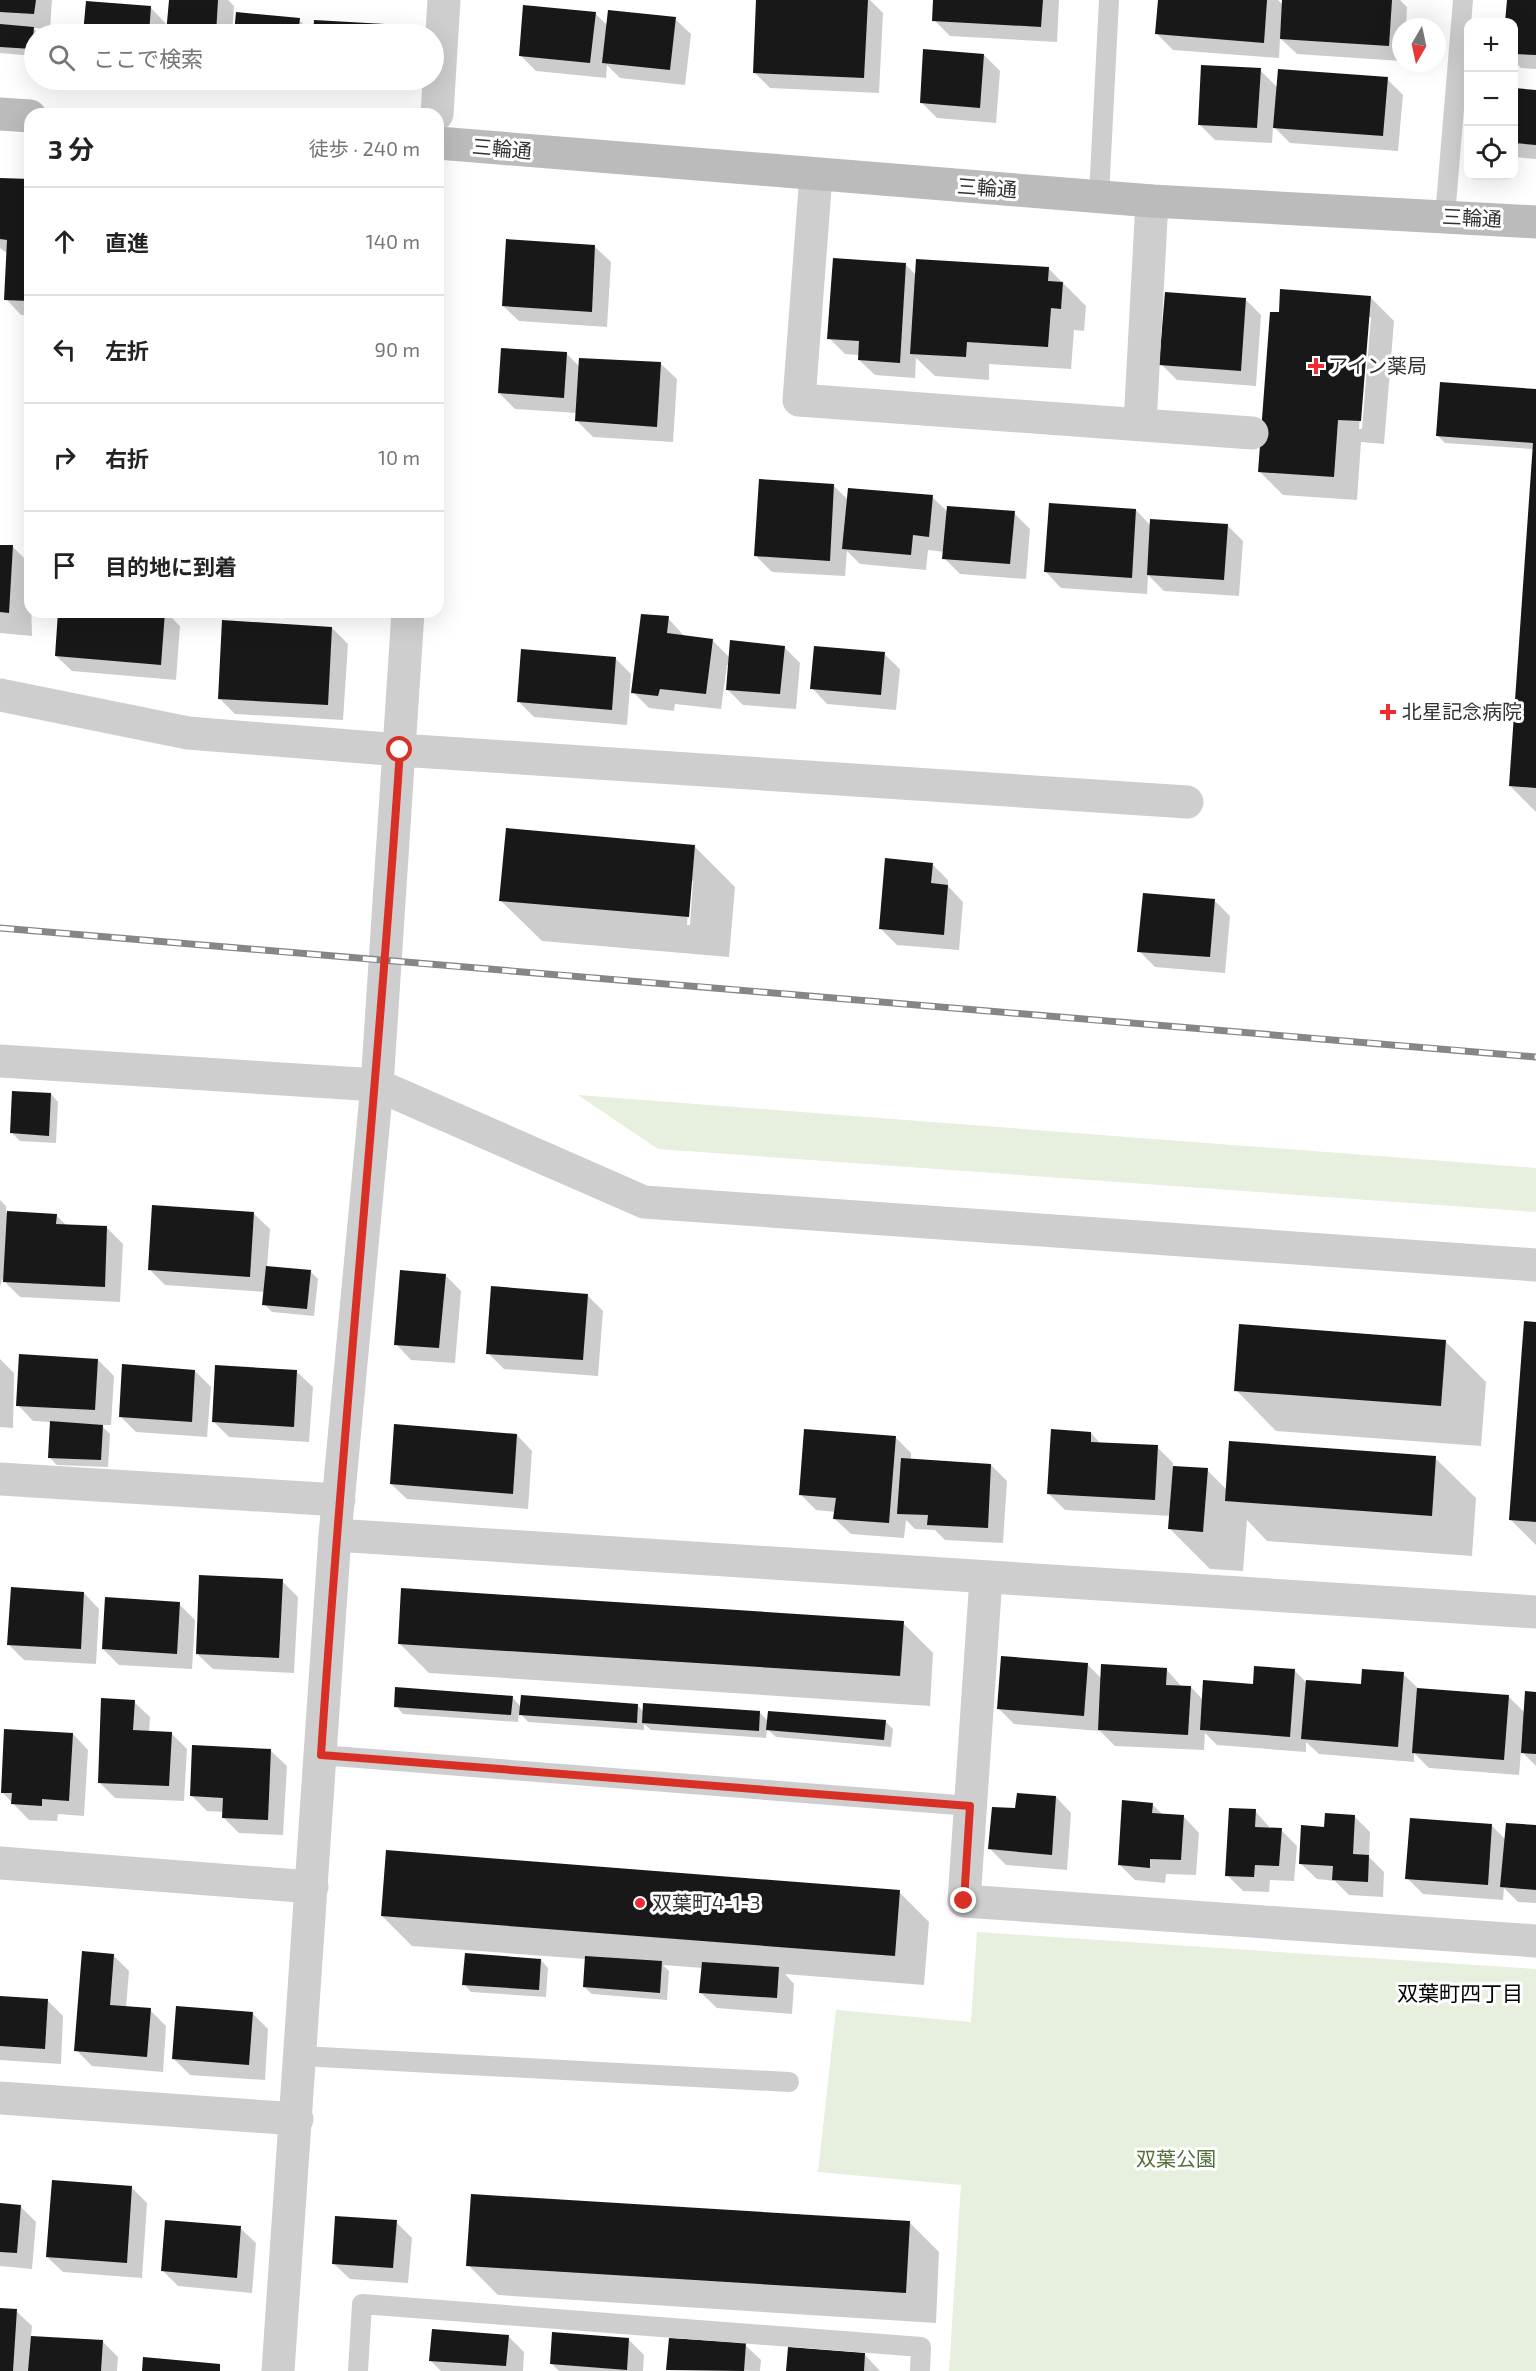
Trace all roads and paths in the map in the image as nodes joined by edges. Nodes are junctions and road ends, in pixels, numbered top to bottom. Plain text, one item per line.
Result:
1 (444, 0) edge
2 (1109, 0) edge
3 (1463, 0) edge
4 (443, 24) edge
5 (438, 90) edge
6 (437, 108) edge
7 (0, 114) edge
8 (24, 116) edge
9 (444, 144) edge
10 (816, 175) junction
11 (1099, 196) junction
12 (1152, 201) junction
13 (1445, 217) junction
14 (1536, 222) edge
15 (1140, 424) junction
16 (1252, 433) dead end
17 (408, 618) edge
18 (0, 695) edge
19 (400, 750) junction
20 (1186, 802) dead end
21 (0, 1060) edge
22 (377, 1085) junction
23 (1536, 1265) edge
24 (0, 1479) edge
25 (339, 1500) junction
26 (335, 1535) junction
27 (986, 1578) junction
28 (1536, 1612) edge
29 (321, 1755) junction
30 (970, 1806) junction
31 (0, 1863) edge
32 (312, 1887) junction
33 (1536, 1941) edge
34 (301, 2055) junction
35 (789, 2082) dead end
36 (0, 2098) edge
37 (297, 2119) junction
38 (279, 2371) edge
39 (358, 2371) edge
40 (920, 2371) edge

1 - 4 street
2 - 11 lane
3 - 13 lane
5 - 6 street
7 - 8 street
9 - 10 street, 三輪通
10 - 11 street, 三輪通
10 - 15 street
11 - 12 street, 三輪通
12 - 13 street, 三輪通
12 - 15 street
13 - 14 street, 三輪通
15 - 16 street
17 - 19 street
18 - 19 street
19 - 20 street
19 - 22 street
21 - 22 street
22 - 23 street
22 - 25 street
24 - 25 street
25 - 26 street
26 - 27 street
26 - 29 street
27 - 28 street
27 - 30 street
29 - 30 lane
29 - 32 street
30 - 33 street
31 - 32 street
32 - 34 street
34 - 35 lane
34 - 37 street
36 - 37 street
37 - 38 street
39 - 40 lane

